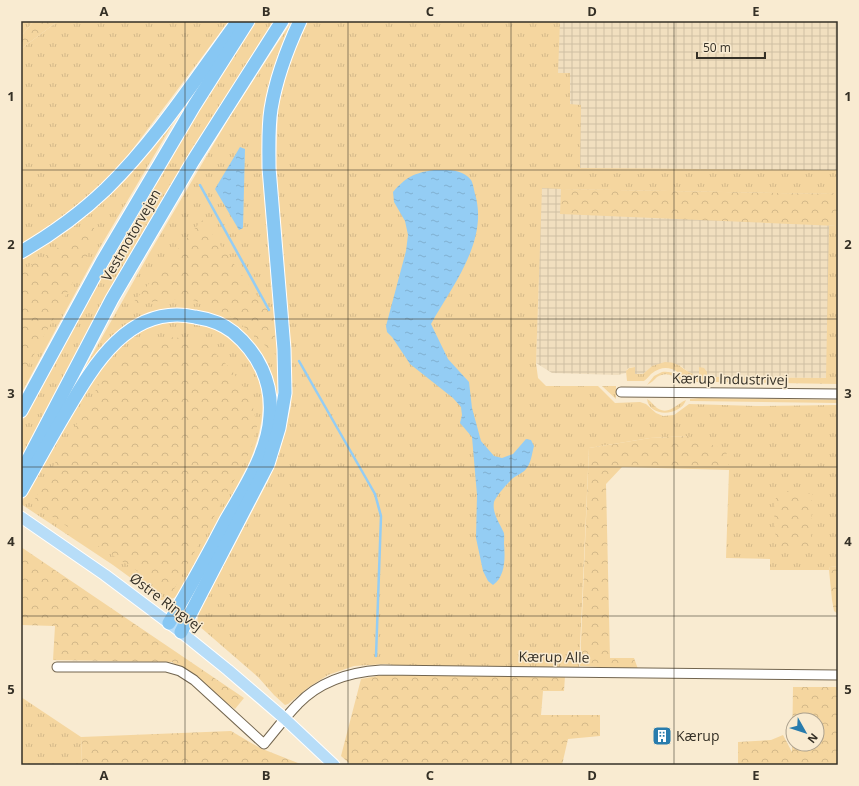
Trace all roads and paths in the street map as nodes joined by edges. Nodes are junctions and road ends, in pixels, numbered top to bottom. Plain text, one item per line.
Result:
1 (238, 21) edge
2 (248, 21) edge
3 (282, 21) edge
4 (300, 21) edge
5 (21, 252) edge
6 (621, 392) dead end
7 (838, 394) edge
8 (21, 411) edge
9 (21, 473) edge
10 (21, 491) edge
11 (21, 517) edge
12 (169, 623) junction
13 (181, 632) junction
14 (56, 667) dead end
15 (838, 675) edge
16 (286, 719) junction
17 (334, 765) edge

1 - 5 highway
2 - 8 highway, Vestmotorvejen
3 - 9 highway, Vestmotorvejen
4 - 13 highway
6 - 7 street, Kærup Industrivej
10 - 12 highway
11 - 12 main road, Østre Ringvej
12 - 13 main road, Østre Ringvej
13 - 16 main road, Østre Ringvej
14 - 16 street
15 - 16 street, Kærup Alle
16 - 17 main road, Østre Ringvej

